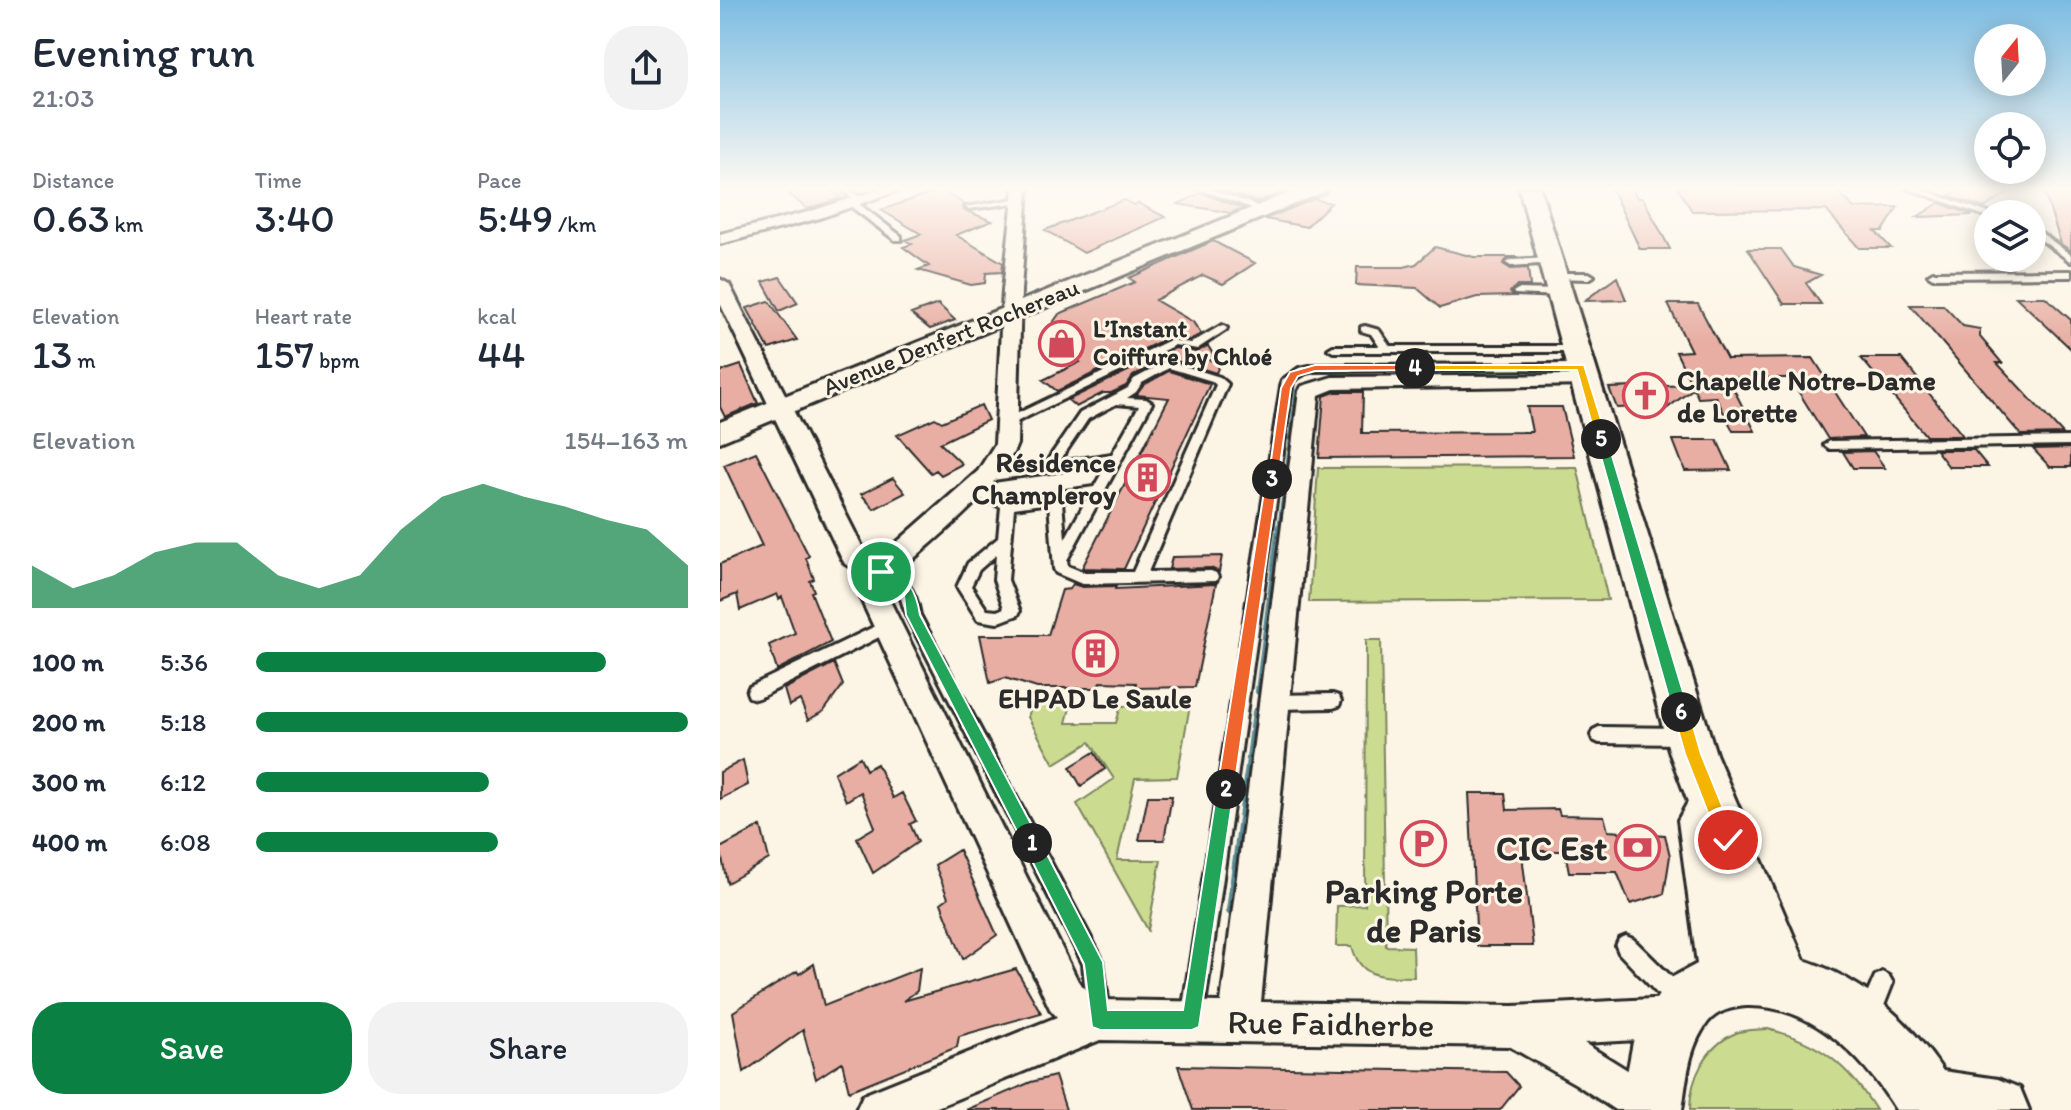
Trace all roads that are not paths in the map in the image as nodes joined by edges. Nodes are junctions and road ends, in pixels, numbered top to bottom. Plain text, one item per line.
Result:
1 (1016, 240) edge
2 (1188, 240) edge
3 (1544, 240) edge
4 (2046, 240) edge
5 (2071, 259) edge
6 (1511, 263) dead end
7 (2071, 274) edge
8 (1933, 275) dead end
9 (1589, 276) dead end
10 (1554, 277) junction
11 (720, 286) edge
12 (1518, 292) dead end
13 (1013, 312) junction
14 (1222, 328) dead end
15 (1365, 329) dead end
16 (1333, 349) dead end
17 (1387, 349) junction
18 (1582, 372) junction
19 (1114, 400) junction
20 (780, 408) junction
21 (1008, 421) junction
22 (720, 433) edge
23 (2071, 441) edge
24 (1830, 445) dead end
25 (1116, 458) junction
26 (1049, 468) junction
27 (979, 484) junction
28 (1098, 491) junction
29 (1055, 497) junction
30 (1008, 504) junction
31 (1002, 542) junction
32 (1059, 563) junction
33 (881, 572) junction
34 (1211, 577) dead end
35 (1138, 578) junction
36 (886, 627) junction
37 (755, 692) dead end
38 (1333, 701) dead end
39 (1275, 702) junction
40 (1599, 735) dead end
41 (1691, 745) junction
42 (1626, 946) dead end
43 (1784, 980) junction
44 (1694, 1000) junction
45 (1100, 1020) junction
46 (1192, 1020) junction
47 (1239, 1021) junction
48 (1513, 1026) junction
49 (1929, 1105) edge
50 (1651, 1109) edge
51 (878, 1110) edge
52 (1998, 1110) edge

1 - 13 street
2 - 13 street, Avenue Denfert Rochereau
3 - 10 main road
4 - 5 lane
6 - 10 lane
7 - 8 lane
9 - 10 lane
10 - 12 lane
10 - 18 main road
11 - 20 street
13 - 20 street, Avenue Denfert Rochereau
13 - 21 street
14 - 21 lane
15 - 17 lane
16 - 17 lane
17 - 18 lane
18 - 39 street
18 - 41 main road
18 - 46 lane
19 - 25 lane
19 - 26 lane
19 - 35 lane
20 - 22 street, Avenue Denfert Rochereau
20 - 33 street
21 - 27 street
23 - 24 lane
25 - 26 lane
25 - 28 lane
26 - 27 lane
27 - 30 lane
27 - 33 street
28 - 29 lane
28 - 32 lane
29 - 30 lane
29 - 32 lane
30 - 31 lane
31 - 31 lane
32 - 35 lane
33 - 36 street
33 - 45 lane
34 - 35 lane
36 - 37 lane
36 - 45 street
38 - 39 lane
39 - 47 street
40 - 41 lane
41 - 43 main road
41 - 44 main road
42 - 44 lane
43 - 44 main road
43 - 49 main road
44 - 48 street, Rue Faidherbe
44 - 50 main road
45 - 46 street, Rue Faidherbe
45 - 51 street, Rue Faidherbe
46 - 47 street, Rue Faidherbe
47 - 48 street, Rue Faidherbe
48 - 50 street, Rue Faidherbe
49 - 52 main road

